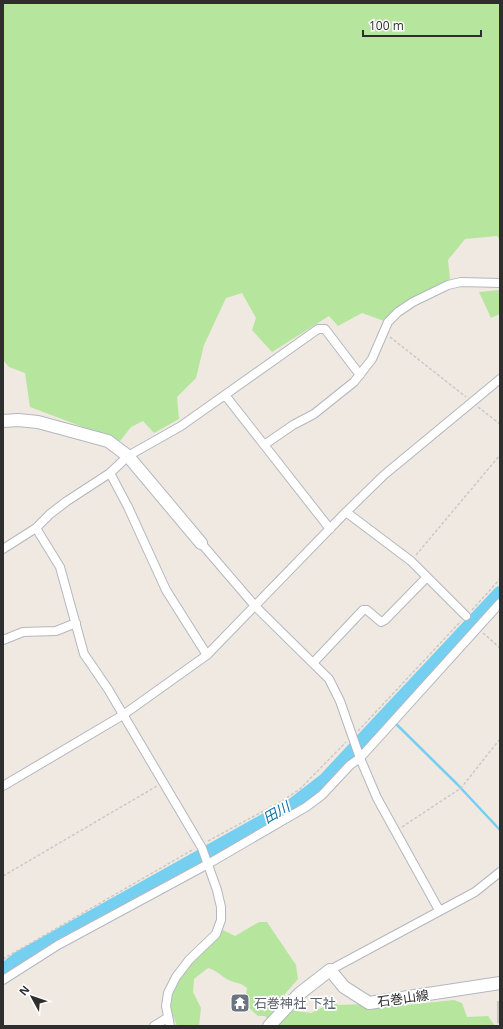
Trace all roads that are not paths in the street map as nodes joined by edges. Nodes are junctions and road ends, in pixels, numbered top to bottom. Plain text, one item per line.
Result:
1 (500, 283) edge
2 (360, 375) junction
3 (500, 379) edge
4 (225, 395) junction
5 (3, 421) edge
6 (264, 445) junction
7 (128, 456) junction
8 (110, 473) junction
9 (346, 512) junction
10 (36, 528) junction
11 (330, 529) junction
12 (201, 543) joint
13 (3, 549) edge
14 (427, 578) junction
15 (500, 603) edge
16 (255, 606) junction
17 (466, 616) road end
18 (76, 623) junction
19 (3, 640) edge
20 (207, 655) junction
21 (314, 663) junction
22 (123, 715) junction
23 (359, 755) junction
24 (3, 786) edge
25 (208, 862) junction
26 (500, 872) edge
27 (439, 910) junction
28 (330, 970) junction
29 (3, 980) edge
30 (500, 983) edge
31 (168, 1022) edge
32 (154, 1026) edge
33 (269, 1026) edge

1 - 2 street
2 - 4 street
2 - 6 street
3 - 9 street
4 - 6 street
4 - 7 street
5 - 7 main road
6 - 11 street
7 - 8 street
7 - 12 main road
8 - 10 street
8 - 20 street
9 - 11 street
9 - 14 street
10 - 13 street
10 - 18 street
11 - 16 street
12 - 16 street
14 - 17 street
14 - 21 street
15 - 23 street
16 - 20 street
16 - 21 street
18 - 19 street
18 - 22 street
20 - 22 street
21 - 23 street
22 - 24 street
22 - 25 street
23 - 25 street
23 - 27 street
25 - 29 street
25 - 31 street
26 - 27 street
27 - 28 street
28 - 30 main road, 石巻山線
28 - 33 main road
31 - 32 street

